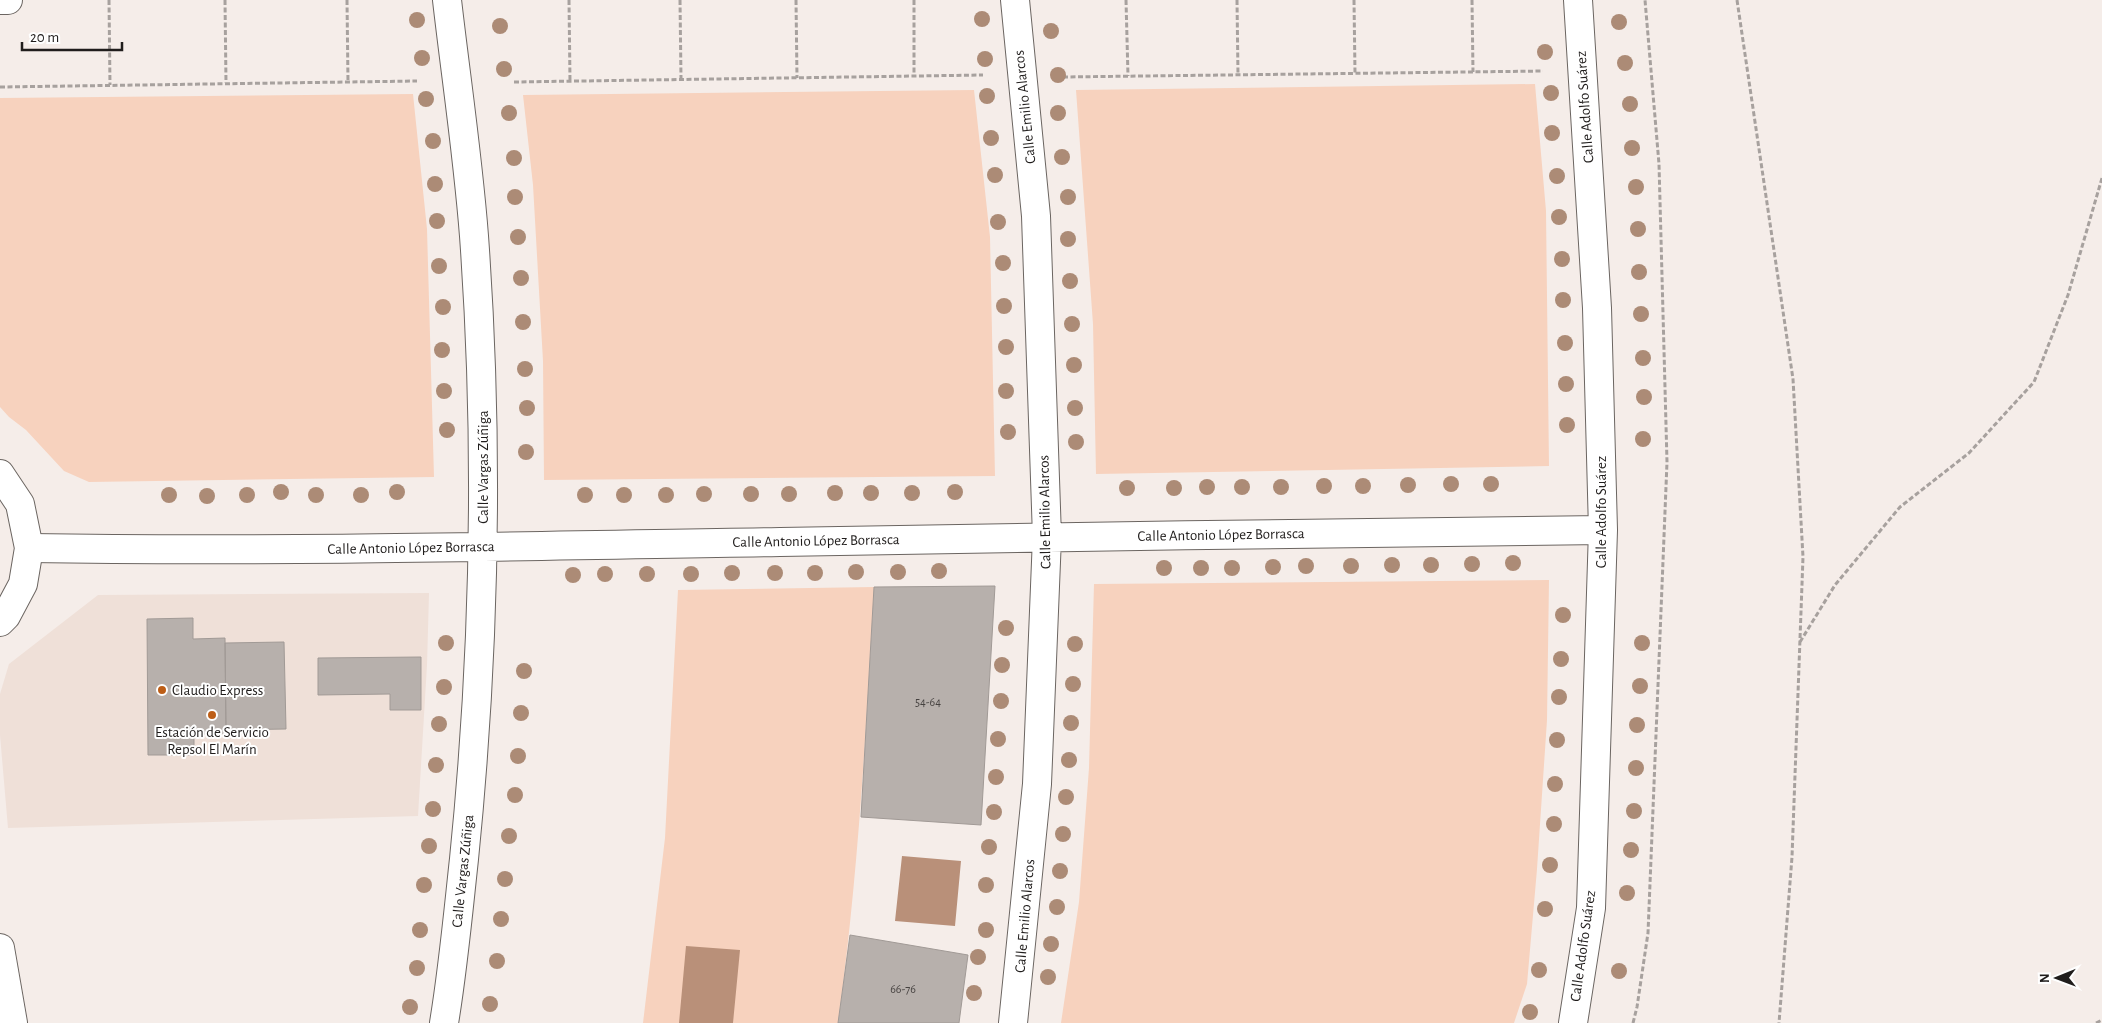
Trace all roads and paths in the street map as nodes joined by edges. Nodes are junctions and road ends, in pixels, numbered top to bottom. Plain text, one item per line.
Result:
1 (0, 0) edge
2 (8, 0) edge
3 (109, 0) edge
4 (225, 0) edge
5 (347, 0) edge
6 (447, 0) edge
7 (569, 0) edge
8 (680, 0) edge
9 (796, 0) edge
10 (914, 0) edge
11 (1015, 0) edge
12 (1126, 0) edge
13 (1237, 0) edge
14 (1354, 0) edge
15 (1472, 0) edge
16 (1578, 0) edge
17 (1645, 0) edge
18 (1737, 0) edge
19 (1473, 72) junction
20 (1543, 72) dead end
21 (982, 74) dead end
22 (1355, 74) junction
23 (1238, 75) junction
24 (914, 76) junction
25 (1128, 76) junction
26 (1063, 77) dead end
27 (797, 78) junction
28 (682, 79) junction
29 (417, 81) dead end
30 (570, 81) junction
31 (348, 82) junction
32 (514, 82) dead end
33 (226, 84) junction
34 (110, 85) junction
35 (0, 87) edge
36 (2102, 178) edge
37 (0, 474) edge
38 (1603, 530) junction
39 (1047, 537) junction
40 (483, 547) junction
41 (29, 548) junction
42 (0, 622) edge
43 (1800, 642) junction
44 (0, 948) edge
45 (2102, 1020) edge
46 (13, 1023) edge
47 (444, 1023) edge
48 (1013, 1023) edge
49 (1573, 1023) edge
50 (1633, 1023) edge
51 (1779, 1023) edge
52 (2096, 1023) edge

1 - 2 main road
3 - 34 path
4 - 33 path
5 - 31 path
6 - 40 main road, Calle Vargas Zúñiga
7 - 30 path
8 - 28 path
9 - 27 path
10 - 24 path
11 - 39 main road, Calle Emilio Alarcos
12 - 25 path
13 - 23 path
14 - 22 path
15 - 19 path
16 - 38 main road, Calle Adolfo Suárez
17 - 50 path
18 - 43 path
19 - 20 path
19 - 22 path
21 - 24 path
22 - 23 path
23 - 25 path
24 - 27 path
25 - 26 path
27 - 28 path
28 - 30 path
29 - 31 path
30 - 32 path
31 - 33 path
33 - 34 path
34 - 35 path
36 - 43 path
37 - 41 main road
38 - 39 main road, Calle Antonio López Borrasca
38 - 49 main road, Calle Adolfo Suárez
39 - 40 main road, Calle Antonio López Borrasca
39 - 48 main road, Calle Emilio Alarcos
40 - 41 main road, Calle Antonio López Borrasca
40 - 47 main road, Calle Vargas Zúñiga
41 - 42 main road
43 - 51 path
44 - 46 main road
45 - 52 path

